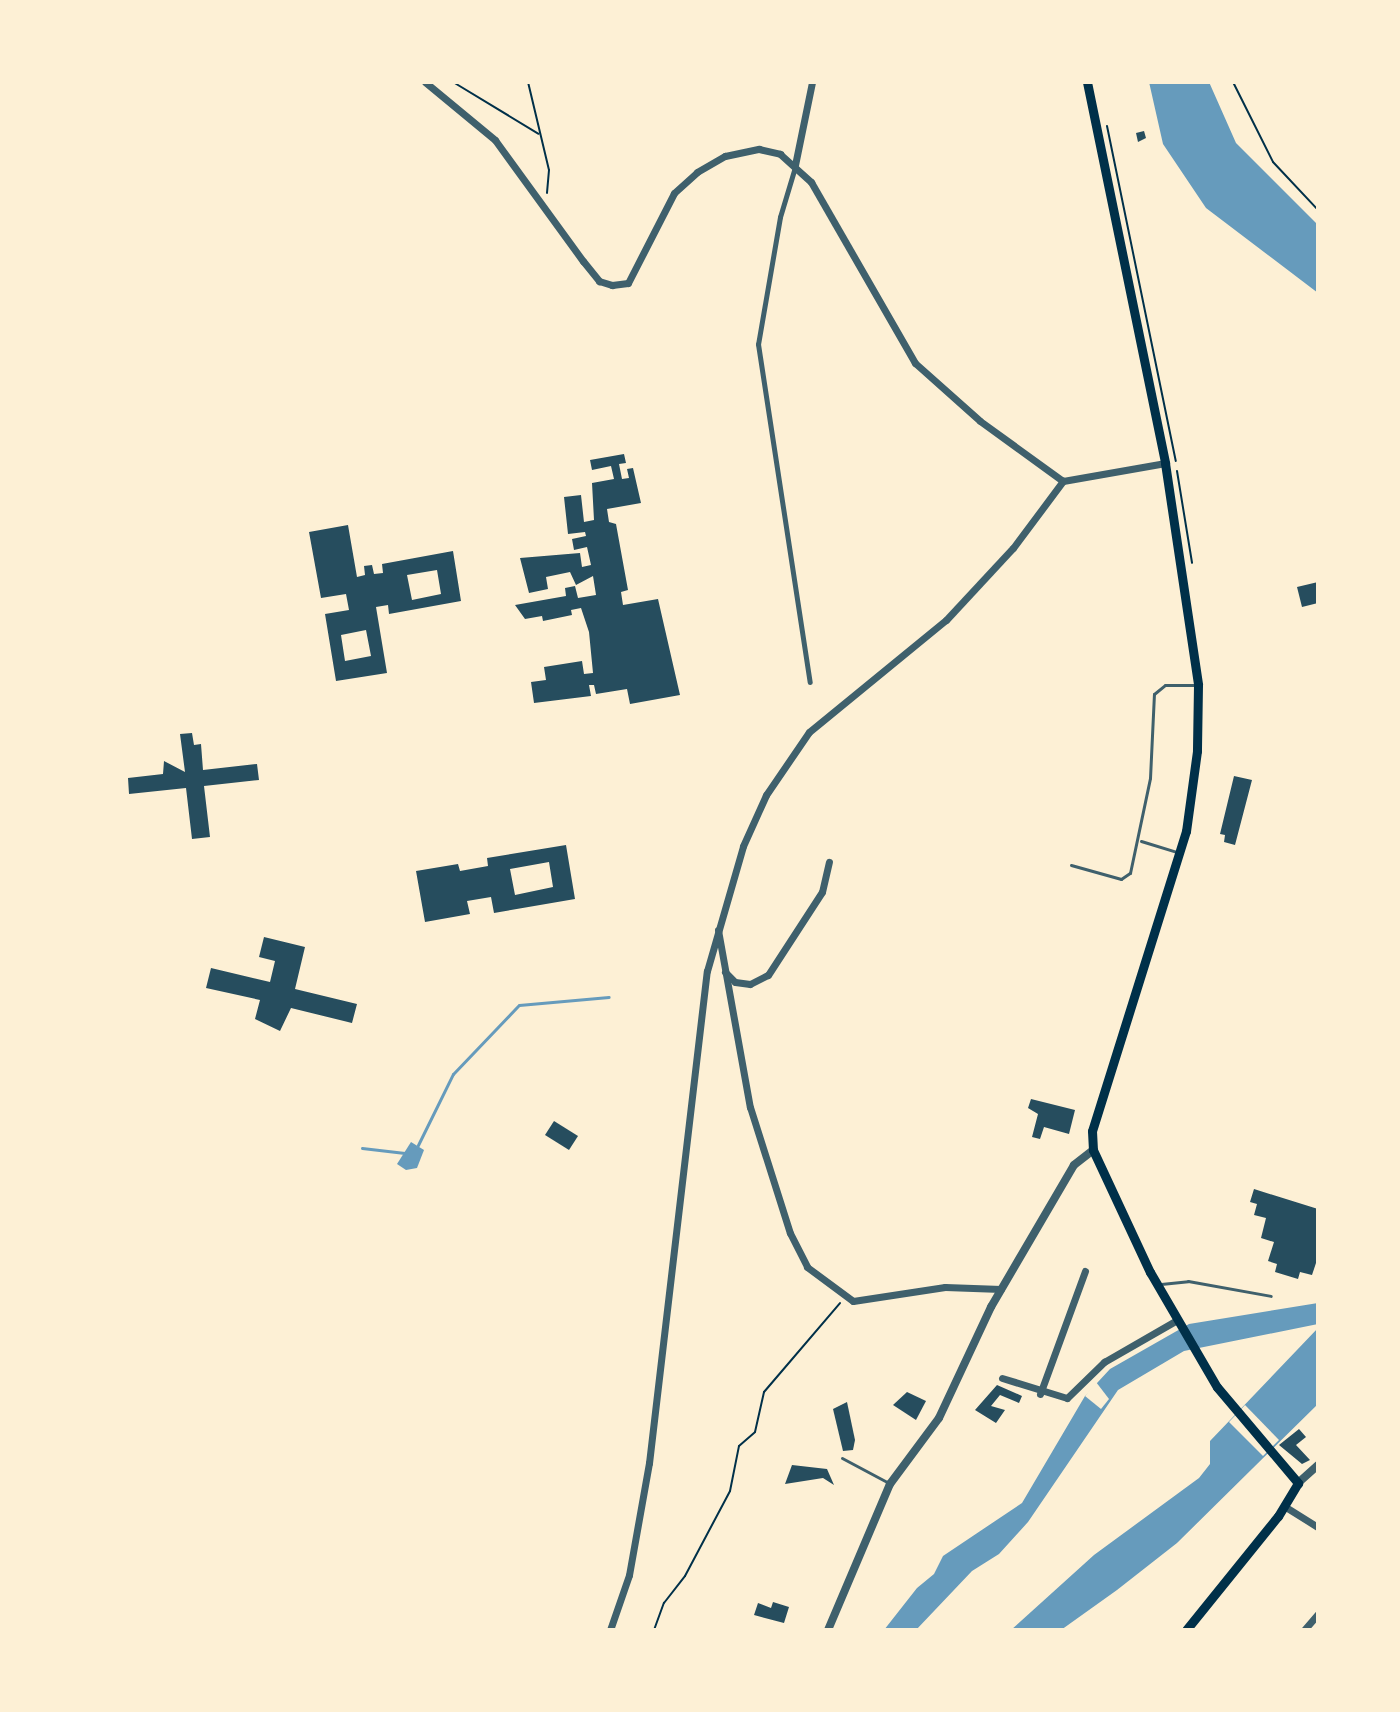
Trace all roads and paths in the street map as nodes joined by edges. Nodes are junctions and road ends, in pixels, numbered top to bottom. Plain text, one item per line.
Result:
1 (425, 82) edge
2 (453, 82) edge
3 (528, 82) edge
4 (812, 82) edge
5 (1087, 82) edge
6 (1233, 82) edge
7 (1106, 122) dead end
8 (540, 135) junction
9 (795, 165) junction
10 (540, 201) junction
11 (1318, 210) edge
12 (1165, 463) junction
13 (1063, 481) junction
14 (1191, 564) dead end
15 (810, 682) dead end
16 (1198, 685) junction
17 (1140, 841) junction
18 (1180, 853) junction
19 (829, 862) dead end
20 (1071, 865) dead end
21 (718, 927) junction
22 (725, 972) junction
23 (1093, 1150) junction
24 (1085, 1271) dead end
25 (1158, 1286) junction
26 (1001, 1289) junction
27 (1271, 1296) dead end
28 (846, 1299) junction
29 (1179, 1322) junction
30 (1002, 1378) dead end
31 (1040, 1394) junction
32 (842, 1458) dead end
33 (1318, 1465) edge
34 (1298, 1483) junction
35 (890, 1484) junction
36 (1284, 1506) junction
37 (1318, 1527) edge
38 (1318, 1614) edge
39 (610, 1630) edge
40 (654, 1630) edge
41 (828, 1630) edge
42 (1186, 1630) edge
43 (1304, 1630) edge

1 - 10 street
2 - 8 path
3 - 8 path
4 - 9 street
5 - 12 main road
6 - 11 path
7 - 14 path
8 - 10 path
9 - 10 street
9 - 13 street
9 - 15 street
12 - 13 street
12 - 16 main road
13 - 21 street
16 - 17 lane
16 - 18 main road
17 - 18 lane
17 - 20 lane
18 - 23 main road
19 - 22 street
21 - 22 street
21 - 39 street
22 - 28 street
23 - 25 main road
23 - 26 street
24 - 31 street
25 - 27 lane
25 - 29 main road
26 - 28 street
26 - 35 street
28 - 40 path
29 - 31 street
29 - 34 main road
30 - 31 street
32 - 35 lane
33 - 34 street
34 - 36 main road
35 - 41 street
36 - 37 street
36 - 42 main road
38 - 43 street

